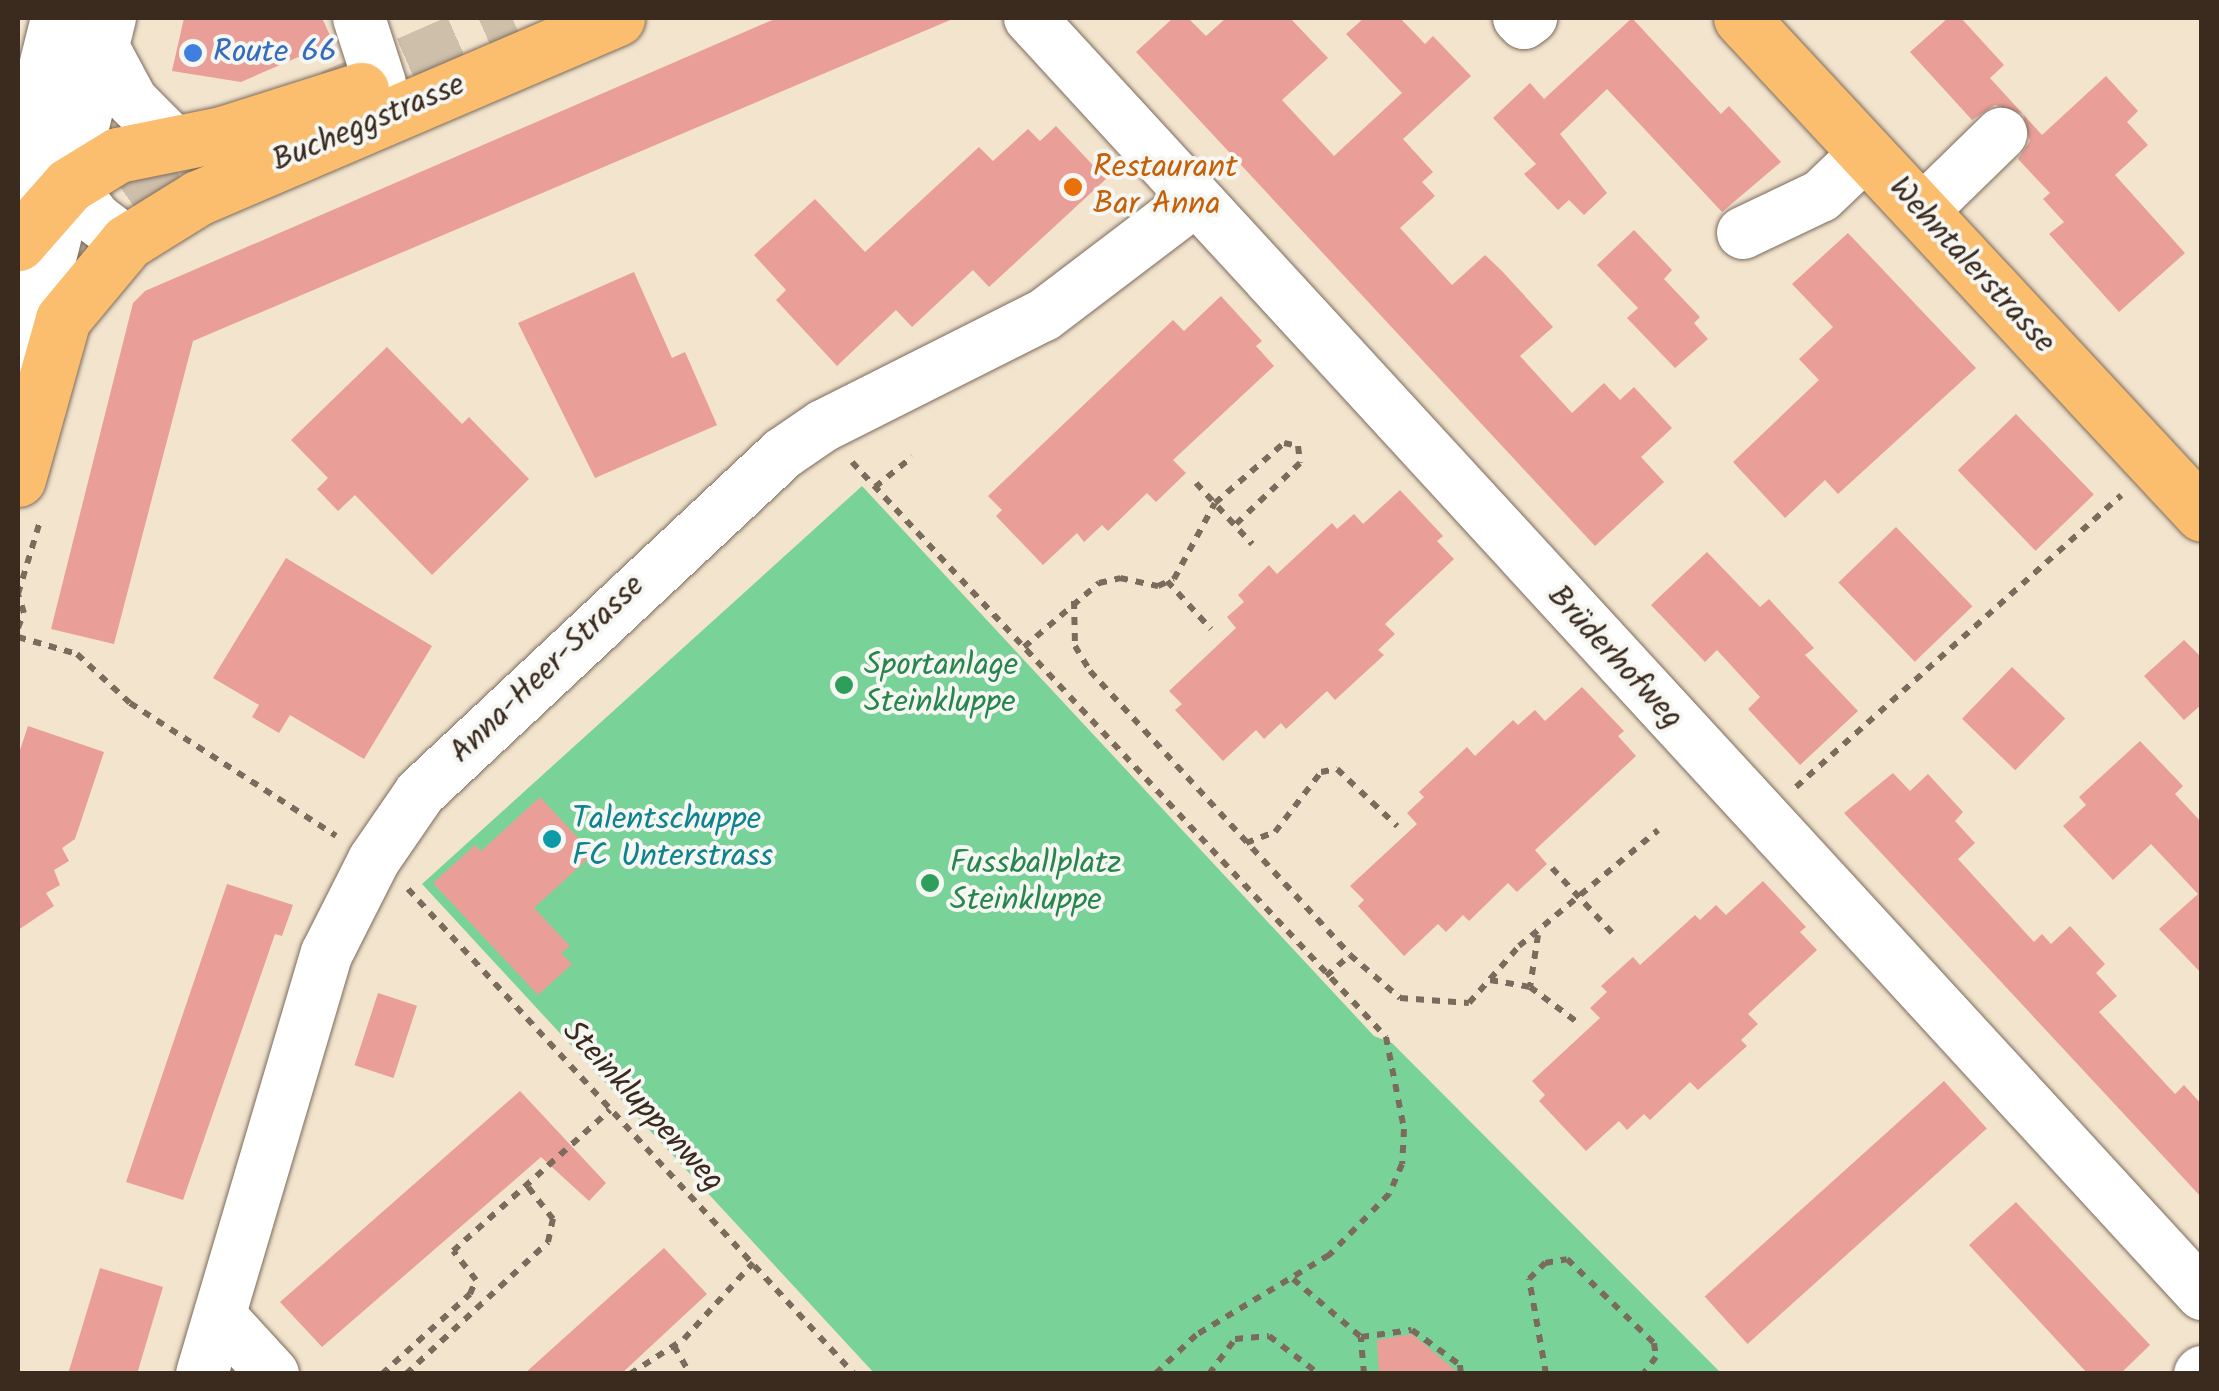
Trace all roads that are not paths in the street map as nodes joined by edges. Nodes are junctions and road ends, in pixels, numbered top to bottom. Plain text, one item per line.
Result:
1 (57, 18) edge
2 (359, 18) edge
3 (534, 18) edge
4 (618, 18) edge
5 (1030, 18) edge
6 (1519, 18) edge
7 (1531, 18) edge
8 (1740, 18) edge
9 (107, 32) edge
10 (380, 83) junction
11 (2001, 134) dead end
12 (173, 142) junction
13 (1866, 153) junction
14 (43, 180) edge
15 (1193, 202) junction
16 (1921, 212) junction
17 (1743, 233) dead end
18 (127, 242) junction
19 (18, 243) edge
20 (18, 390) edge
21 (18, 479) edge
22 (2202, 514) edge
23 (2202, 1294) edge
24 (221, 1317) junction
25 (202, 1374) edge
26 (273, 1374) edge

1 - 14 street
2 - 10 street
3 - 10 main road, Bucheggstrasse
4 - 18 main road, Bucheggstrasse
5 - 15 street, Brüderhofweg
6 - 7 street
8 - 13 main road, Wehntalerstrasse
9 - 12 street
9 - 14 street
10 - 12 main road, Bucheggstrasse
11 - 16 street
12 - 14 main road, Bucheggstrasse
13 - 16 main road, Wehntalerstrasse
13 - 17 street
14 - 18 street
14 - 19 main road, Bucheggstrasse
14 - 20 street
15 - 23 street, Brüderhofweg
15 - 24 street, Anna-Heer-Strasse
16 - 22 main road, Wehntalerstrasse
18 - 21 main road, Bucheggstrasse
24 - 25 street, Anna-Heer-Strasse
24 - 26 street

